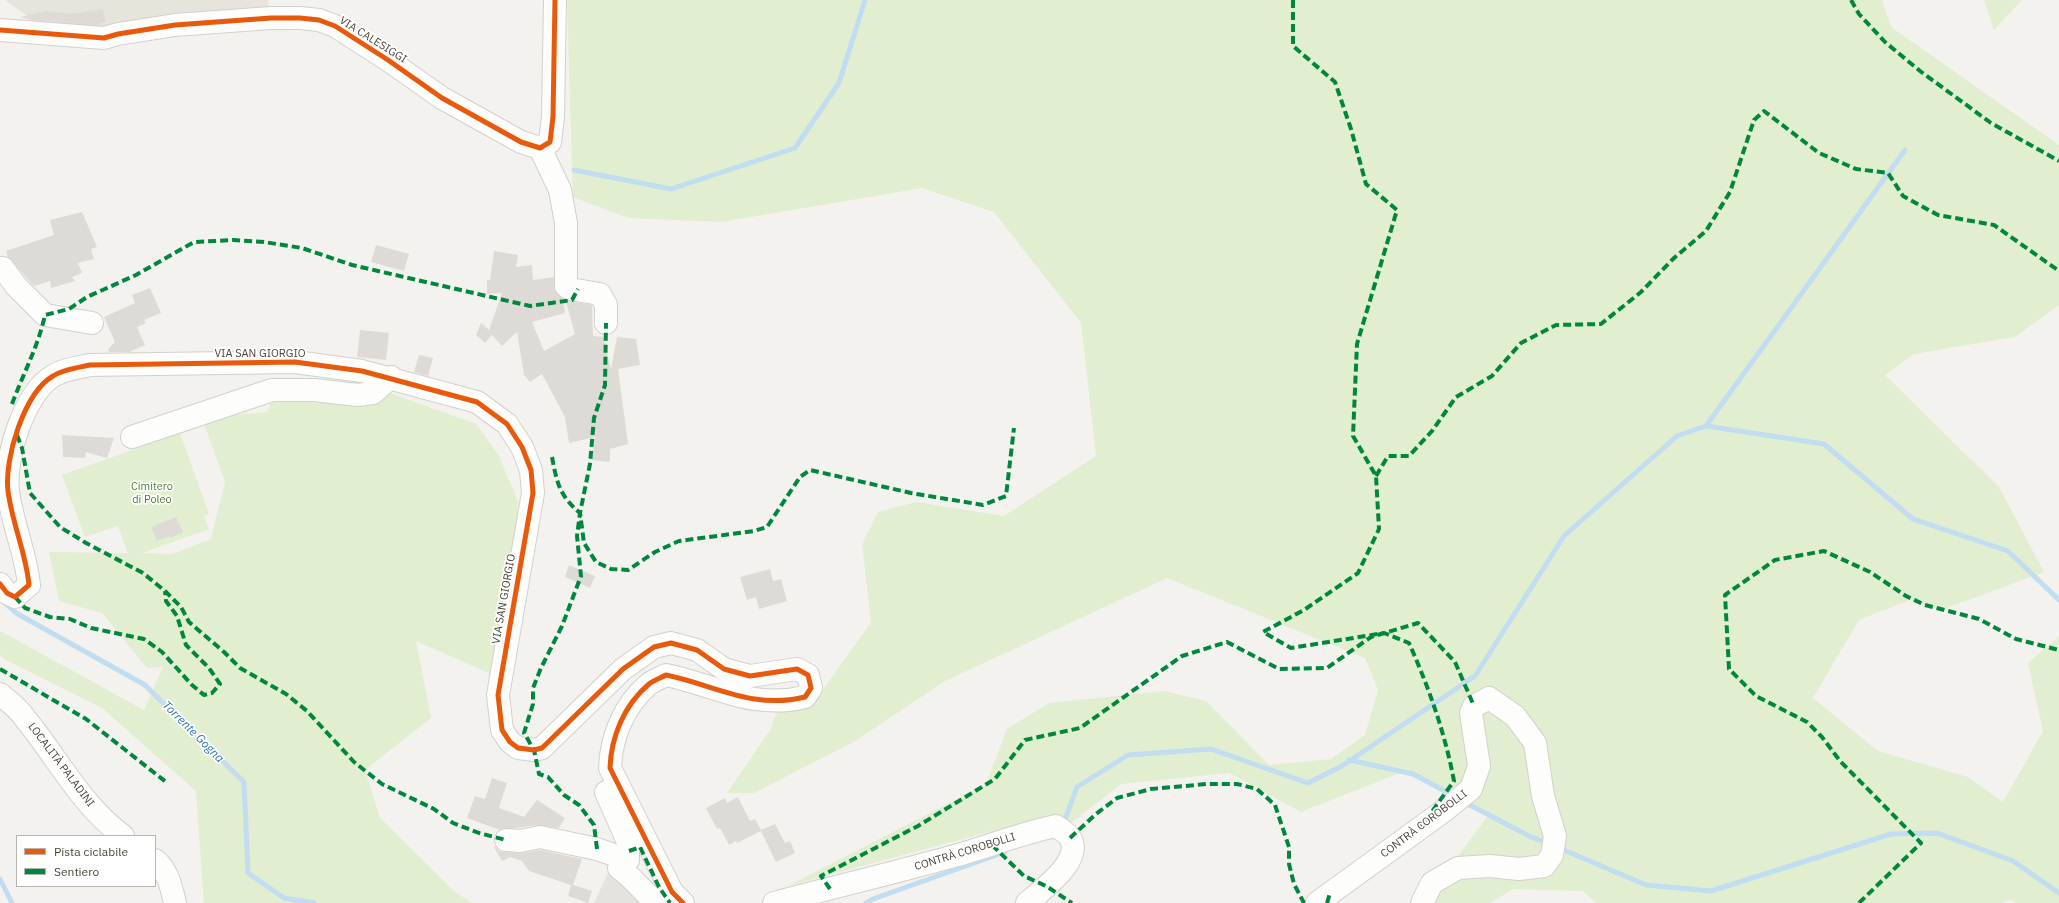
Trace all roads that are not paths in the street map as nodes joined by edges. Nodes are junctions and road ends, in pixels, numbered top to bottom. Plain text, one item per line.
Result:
1 (555, 0) edge
2 (0, 30) edge
3 (540, 148) junction
4 (0, 268) edge
5 (92, 323) dead end
6 (606, 323) dead end
7 (391, 377) junction
8 (132, 437) dead end
9 (0, 584) edge
10 (0, 694) edge
11 (610, 768) junction
12 (122, 835) edge
13 (506, 840) dead end
14 (156, 861) edge
15 (619, 868) dead end
16 (670, 899) edge
17 (175, 903) edge
18 (774, 903) edge
19 (1027, 903) edge
20 (1318, 903) edge
21 (1422, 903) edge

1 - 3 street
2 - 3 street, VIA CALESIGGI
3 - 6 street
4 - 5 street
7 - 8 street
7 - 9 street, VIA SAN GIORGIO
7 - 11 street, VIA SAN GIORGIO
10 - 12 street, LOCALITÀ PALADINI
11 - 13 street, VIA SAN GIORGIO
11 - 16 street
14 - 17 street
15 - 16 street
18 - 19 street, CONTRÀ COROBOLLI
20 - 21 street, CONTRÀ COROBOLLI

